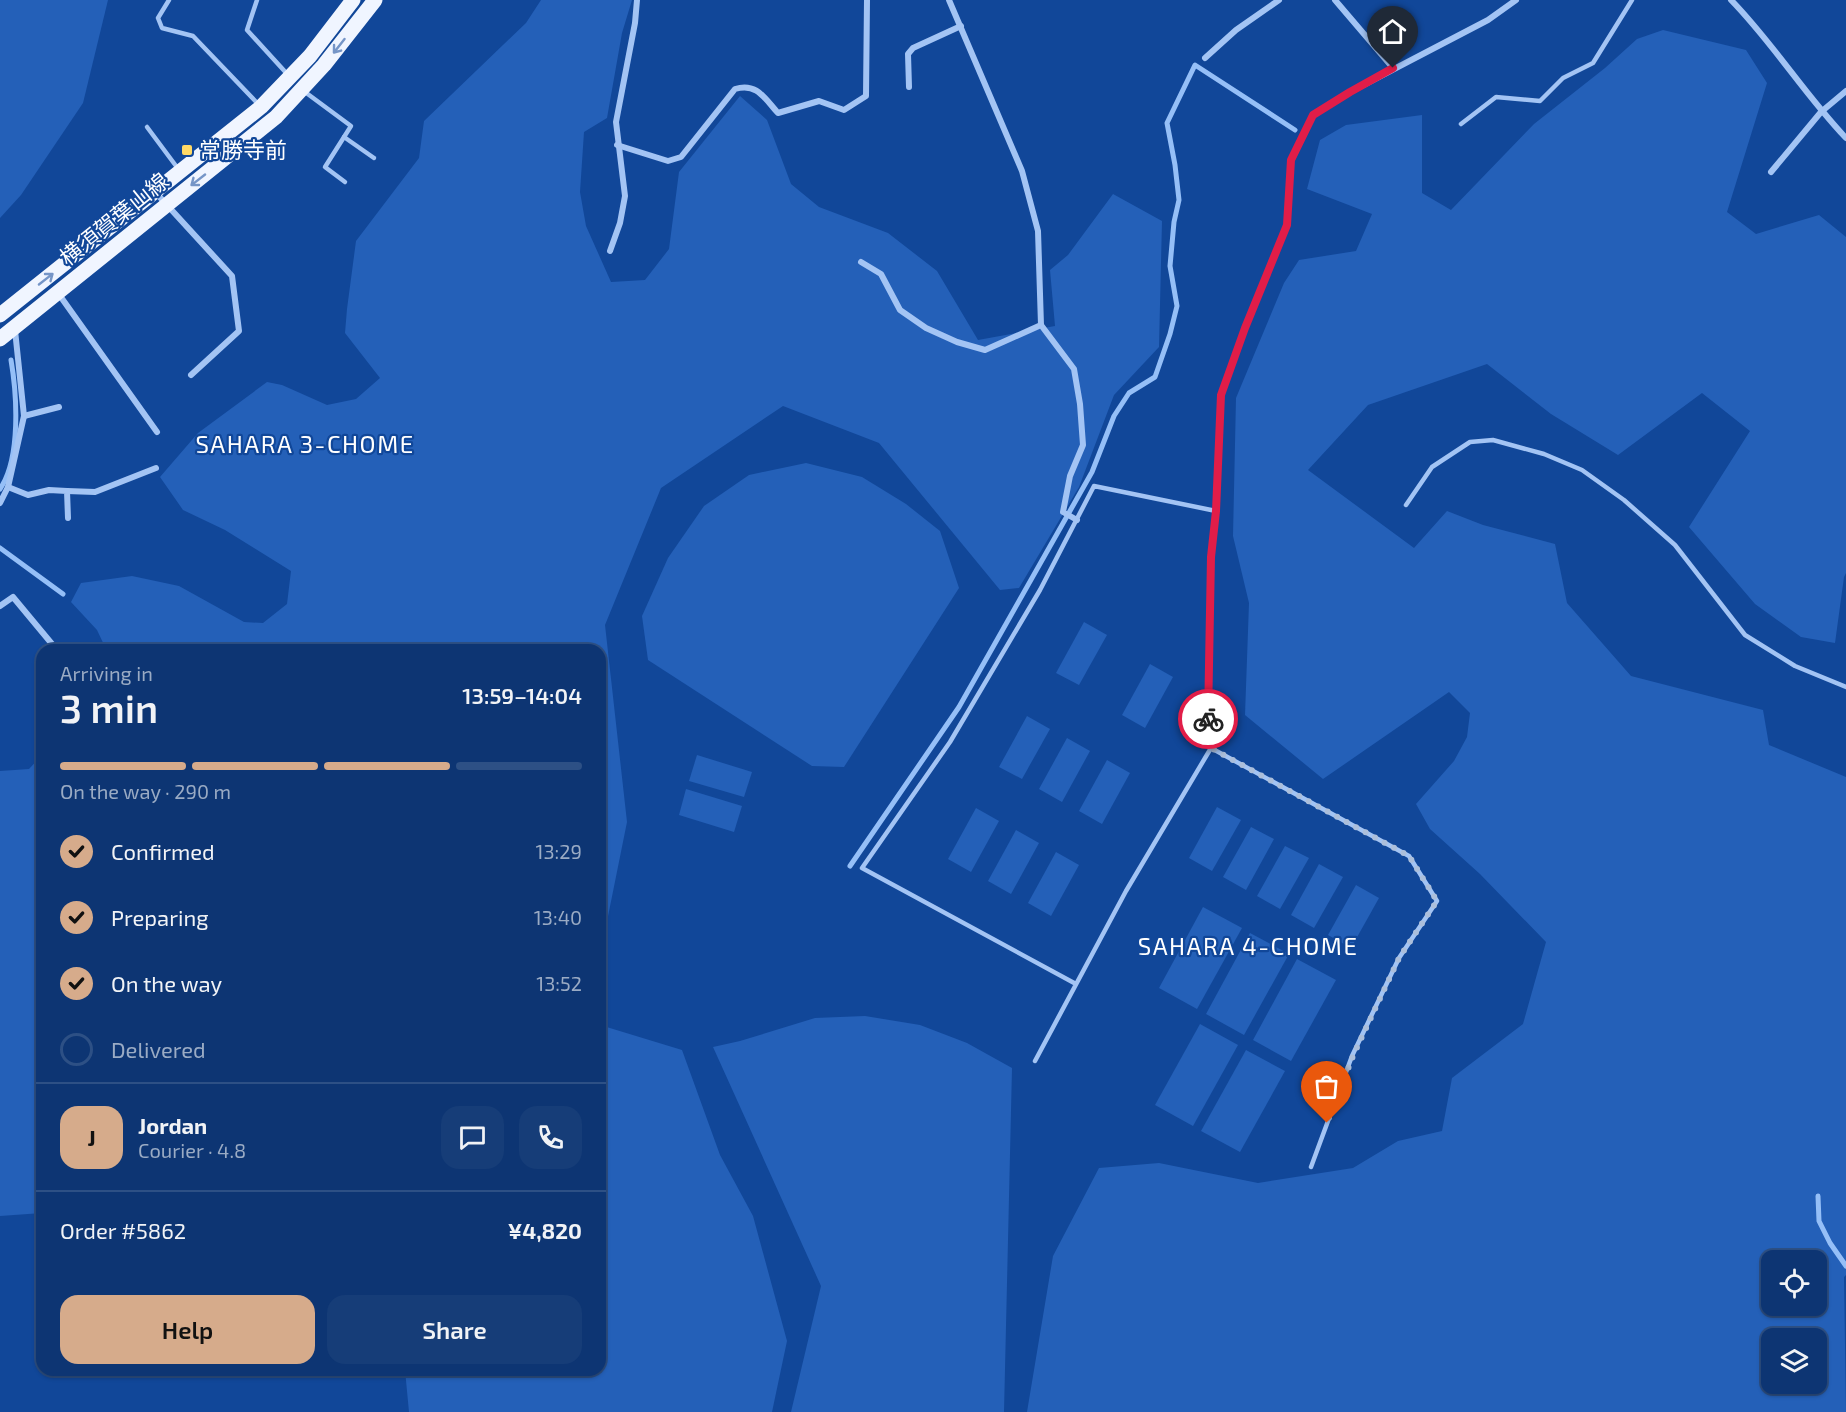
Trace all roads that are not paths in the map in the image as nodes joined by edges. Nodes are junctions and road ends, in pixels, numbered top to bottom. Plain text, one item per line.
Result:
1 (169, 0) edge
2 (352, 0) edge
3 (375, 0) edge
4 (638, 0) edge
5 (867, 0) edge
6 (949, 0) edge
7 (1279, 0) edge
8 (1335, 0) edge
9 (1516, 0) edge
10 (1632, 0) edge
11 (1731, 0) edge
12 (254, 1) edge
13 (961, 26) junction
14 (1205, 58) dead end
15 (1393, 68) junction
16 (291, 78) junction
17 (909, 87) dead end
18 (303, 90) junction
19 (1846, 92) edge
20 (261, 107) junction
21 (1821, 112) junction
22 (1461, 124) dead end
23 (147, 128) dead end
24 (344, 137) junction
25 (1846, 138) edge
26 (617, 146) junction
27 (374, 158) dead end
28 (181, 172) junction
29 (1771, 172) dead end
30 (345, 182) dead end
31 (155, 192) junction
32 (167, 206) junction
33 (610, 251) dead end
34 (861, 262) dead end
35 (58, 293) junction
36 (0, 315) edge
37 (1041, 325) junction
38 (15, 326) junction
39 (0, 339) edge
40 (191, 375) dead end
41 (59, 407) dead end
42 (24, 416) junction
43 (157, 432) dead end
44 (156, 468) dead end
45 (8, 487) junction
46 (67, 491) junction
47 (0, 503) edge
48 (1406, 505) dead end
49 (1216, 511) junction
50 (68, 518) dead end
51 (1077, 520) junction
52 (0, 606) edge
53 (52, 644) edge
54 (1846, 687) edge
55 (1211, 748) junction
56 (1076, 984) junction
57 (1035, 1061) dead end
58 (1311, 1167) dead end

1 - 20 lane
2 - 16 main road, 横須賀葉山線
3 -> 18 main road, 横須賀葉山線
4 - 26 street
5 - 26 street
6 - 13 street
7 - 14 street
8 - 15 street
9 - 15 street
10 - 22 lane
11 - 21 street
12 - 16 lane
13 - 17 street
13 - 37 street
15 - 49 street
16 - 20 main road, 横須賀葉山線
18 - 24 lane
18 -> 32 main road, 横須賀葉山線
19 - 21 street
20 - 28 main road, 横須賀葉山線
21 - 25 street
21 - 29 street
23 - 28 lane
24 - 27 lane
24 - 30 lane
26 - 33 street
28 - 31 main road, 横須賀葉山線
31 - 32 street
36 -> 31 main road, 横須賀葉山線
32 - 35 main road, 横須賀葉山線
32 - 40 street
34 - 37 street
35 - 38 main road, 横須賀葉山線
35 - 43 street
37 - 51 street
38 - 39 main road, 横須賀葉山線
38 - 42 street
41 - 42 street
42 - 45 street
44 - 46 street
45 - 46 street
45 - 47 street
46 - 50 street
48 - 54 lane
49 - 51 lane
49 - 55 lane
51 - 56 lane
52 - 53 street
55 - 56 lane
55 - 58 lane
56 - 57 lane

